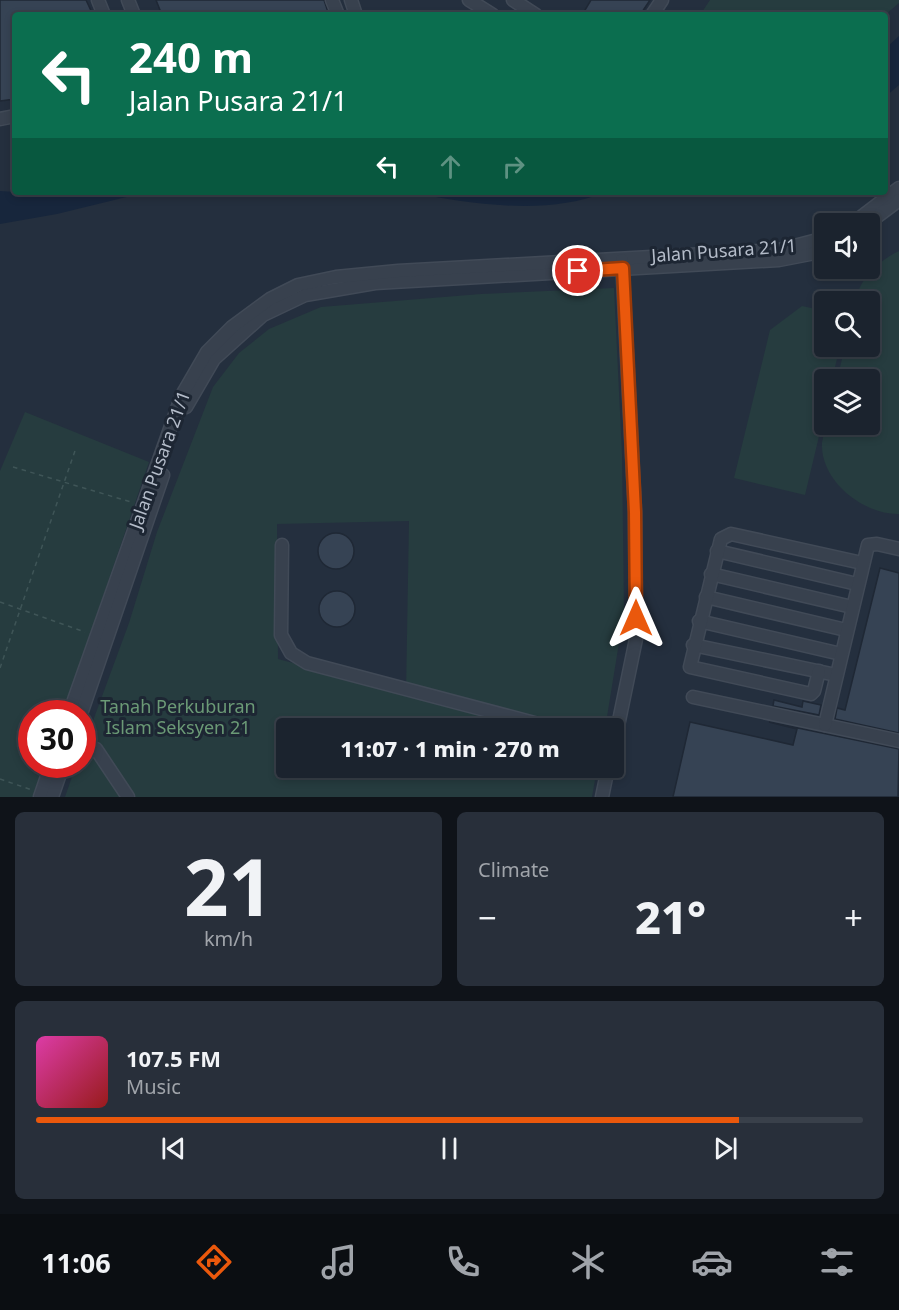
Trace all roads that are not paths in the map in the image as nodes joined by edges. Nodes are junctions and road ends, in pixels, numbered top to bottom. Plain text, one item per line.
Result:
1 (469, 0) edge
2 (513, 0) edge
3 (488, 12) edge
4 (531, 12) edge
5 (899, 188) edge
6 (899, 200) edge
7 (866, 213) edge
8 (880, 214) edge
9 (814, 241) edge
10 (814, 252) edge
11 (622, 263) junction
12 (282, 545) dead end
13 (899, 549) edge
14 (717, 551) junction
15 (862, 564) junction
16 (711, 574) junction
17 (857, 584) junction
18 (706, 597) junction
19 (852, 607) junction
20 (699, 621) junction
21 (846, 630) junction
22 (693, 645) junction
23 (841, 654) junction
24 (819, 671) junction
25 (836, 675) junction
26 (693, 697) dead end
27 (74, 700) edge
28 (86, 700) edge
29 (515, 718) edge
30 (619, 718) edge
31 (825, 725) junction
32 (899, 741) edge
33 (96, 749) dead end
34 (48, 778) edge
35 (55, 778) edge
36 (606, 778) edge
37 (44, 796) edge
38 (128, 797) edge
39 (602, 797) edge

1 - 3 street
2 - 4 street
5 - 7 street
6 - 8 street
9 - 11 street, Jalan Pusara 21/1
10 - 11 street, Jalan Pusara 21/1
11 - 27 street, Jalan Pusara 21/1
11 - 28 street, Jalan Pusara 21/1
11 - 30 street
12 - 29 street
13 - 15 street
14 - 15 street
14 - 16 street
14 - 17 street
15 - 17 street
16 - 18 street
16 - 19 street
17 - 19 street
18 - 20 street
18 - 21 street
19 - 21 street
20 - 22 street
20 - 23 street
21 - 23 street
22 - 24 street
22 - 24 street
23 - 25 street
24 - 25 street
25 - 31 street
26 - 31 street
31 - 32 street
33 - 38 street
34 - 37 street
35 - 37 street
36 - 39 street

